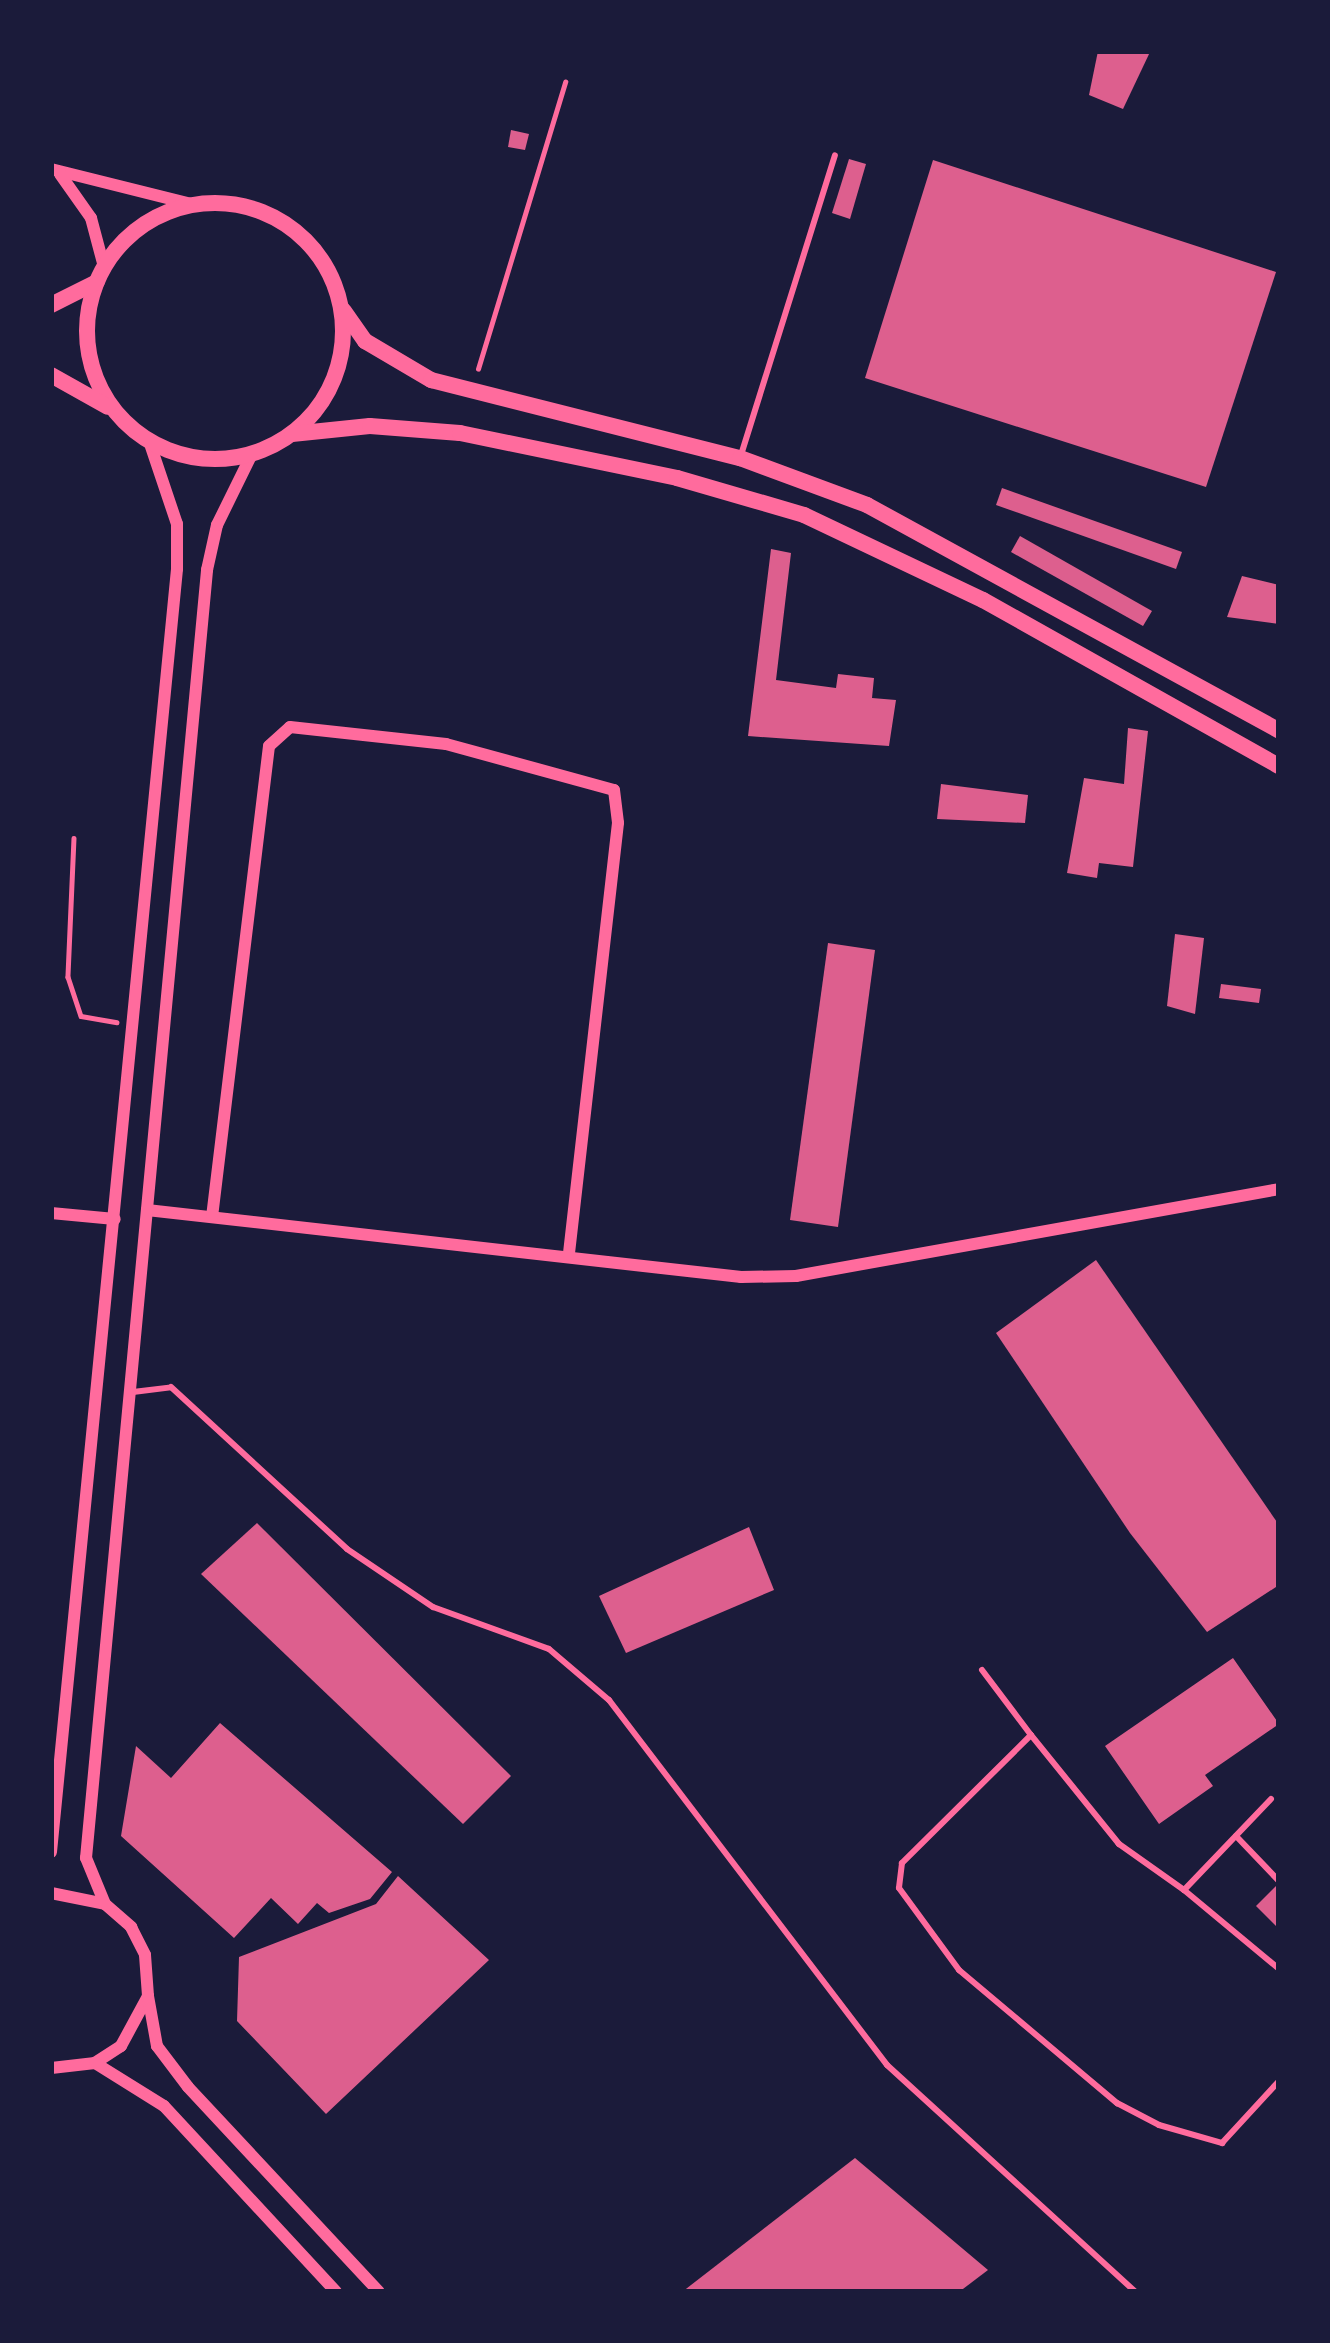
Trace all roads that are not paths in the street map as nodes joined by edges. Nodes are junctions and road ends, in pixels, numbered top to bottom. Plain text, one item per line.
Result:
1 (835, 155) dead end
2 (55, 171) edge
3 (195, 205) junction
4 (100, 274) junction
5 (51, 305) edge
6 (344, 310) junction
7 (51, 375) edge
8 (116, 412) junction
9 (292, 434) junction
10 (149, 441) junction
11 (252, 454) junction
12 (740, 458) junction
13 (1279, 731) edge
14 (1279, 766) edge
15 (1279, 1189) edge
16 (147, 1210) junction
17 (51, 1213) edge
18 (212, 1217) junction
19 (115, 1220) junction
20 (569, 1254) junction
21 (130, 1393) junction
22 (982, 1670) dead end
23 (1031, 1735) junction
24 (1270, 1799) dead end
25 (1235, 1835) junction
26 (51, 1852) edge
27 (1279, 1881) edge
28 (1184, 1890) junction
29 (51, 1893) edge
30 (105, 1904) junction
31 (1279, 1969) edge
32 (148, 1996) junction
33 (95, 2063) junction
34 (51, 2068) edge
35 (1279, 2080) edge
36 (336, 2292) edge
37 (379, 2292) edge
38 (1136, 2292) edge

1 - 12 lane
2 - 3 street
2 - 4 street
3 - 4 main road
3 - 6 main road
4 - 5 main road
4 - 8 main road
6 - 9 main road
6 - 12 main road
7 - 8 main road
8 - 10 main road
9 - 11 main road
9 - 14 main road
10 - 11 main road
10 - 19 street
11 - 16 street
12 - 13 main road
15 - 20 street
16 - 18 street
16 - 21 street
17 - 19 street
18 - 20 street
18 - 20 street
19 - 26 street
21 - 30 street
21 - 38 lane
22 - 23 lane
23 - 28 lane
23 - 35 lane
24 - 25 lane
25 - 27 lane
25 - 28 lane
28 - 31 lane
29 - 30 street
30 - 32 street
32 - 33 street
32 - 37 street
33 - 34 street
33 - 36 street

